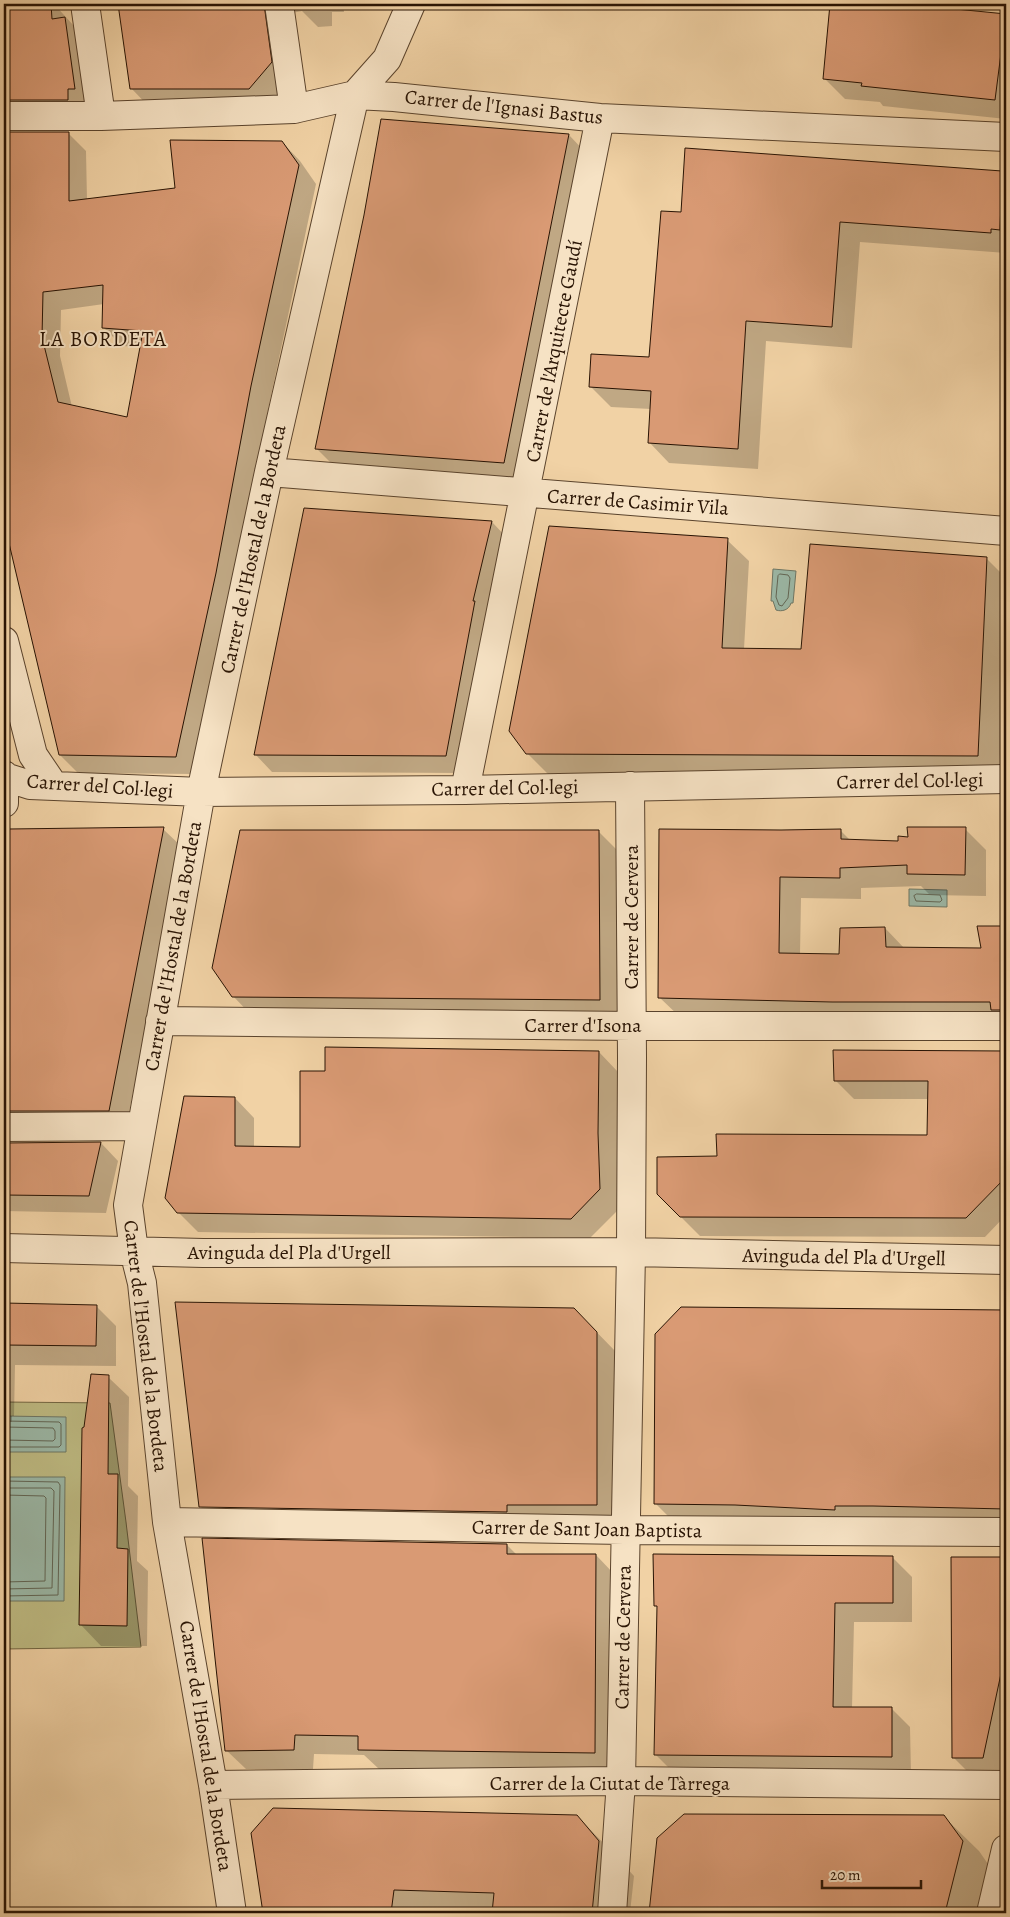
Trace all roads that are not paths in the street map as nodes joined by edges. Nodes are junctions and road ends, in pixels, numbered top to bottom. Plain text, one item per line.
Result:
1 (85, 4) edge
2 (279, 4) edge
3 (411, 4) edge
4 (355, 95) junction
5 (294, 109) junction
6 (4, 116) edge
7 (101, 116) junction
8 (600, 118) junction
9 (1006, 137) edge
10 (269, 472) junction
11 (526, 493) junction
12 (1006, 531) edge
13 (4, 641) edge
14 (7, 675) edge
15 (1006, 779) edge
16 (4, 785) edge
17 (54, 786) junction
18 (630, 786) junction
19 (465, 790) junction
20 (201, 792) junction
21 (160, 1020) junction
22 (632, 1026) junction
23 (1006, 1026) edge
24 (142, 1126) junction
25 (4, 1127) edge
26 (4, 1248) edge
27 (134, 1251) junction
28 (630, 1252) junction
29 (1006, 1260) edge
30 (168, 1522) junction
31 (624, 1530) junction
32 (1006, 1532) edge
33 (621, 1781) junction
34 (213, 1785) junction
35 (1006, 1785) edge
36 (1006, 1848) edge
37 (232, 1913) edge
38 (612, 1913) edge
39 (991, 1913) edge

1 - 7 street
2 - 5 street
3 - 4 street, Carrer de l'Hostal de la Bordeta
4 - 5 street, Carrer de l'Ignasi Bastus
4 - 8 street, Carrer de l'Ignasi Bastus
4 - 10 street, Carrer de l'Hostal de la Bordeta
5 - 7 street, Carrer de l'Ignasi Bastus
6 - 7 street, Carrer de l'Ignasi Bastus
8 - 9 street, Carrer de l'Ignasi Bastus
8 - 11 street, Carrer de l'Arquitecte Gaudí
10 - 11 street, Carrer de Casimir Vila
10 - 20 street, Carrer de l'Hostal de la Bordeta
11 - 12 street, Carrer de Casimir Vila
11 - 19 street, Carrer de l'Arquitecte Gaudí
13 - 14 street
14 - 17 street
15 - 18 street, Carrer del Col·legi
16 - 17 street, Carrer del Col·legi
17 - 20 street, Carrer del Col·legi
18 - 19 street, Carrer del Col·legi
18 - 22 street, Carrer de Cervera
19 - 20 street, Carrer del Col·legi
20 - 21 street, Carrer de l'Hostal de la Bordeta
21 - 22 street, Carrer d'Isona
21 - 24 street, Carrer de l'Hostal de la Bordeta
22 - 23 street, Carrer d'Isona
22 - 28 street, Carrer de Cervera
24 - 25 street
24 - 27 street, Carrer de l'Hostal de la Bordeta
26 - 27 street, Avinguda del Pla d'Urgell
27 - 28 street, Avinguda del Pla d'Urgell
27 - 30 street, Carrer de l'Hostal de la Bordeta
28 - 29 street, Avinguda del Pla d'Urgell
28 - 31 street, Carrer de Cervera
30 - 31 street, Carrer de Sant Joan Baptista
30 - 34 street, Carrer de l'Hostal de la Bordeta
31 - 32 street, Carrer de Sant Joan Baptista
31 - 33 street, Carrer de Cervera
33 - 34 street, Carrer de la Ciutat de Tàrrega
33 - 35 street, Carrer de la Ciutat de Tàrrega
33 - 38 street, Carrer de Cervera
34 - 37 street, Carrer de l'Hostal de la Bordeta
36 - 39 street

